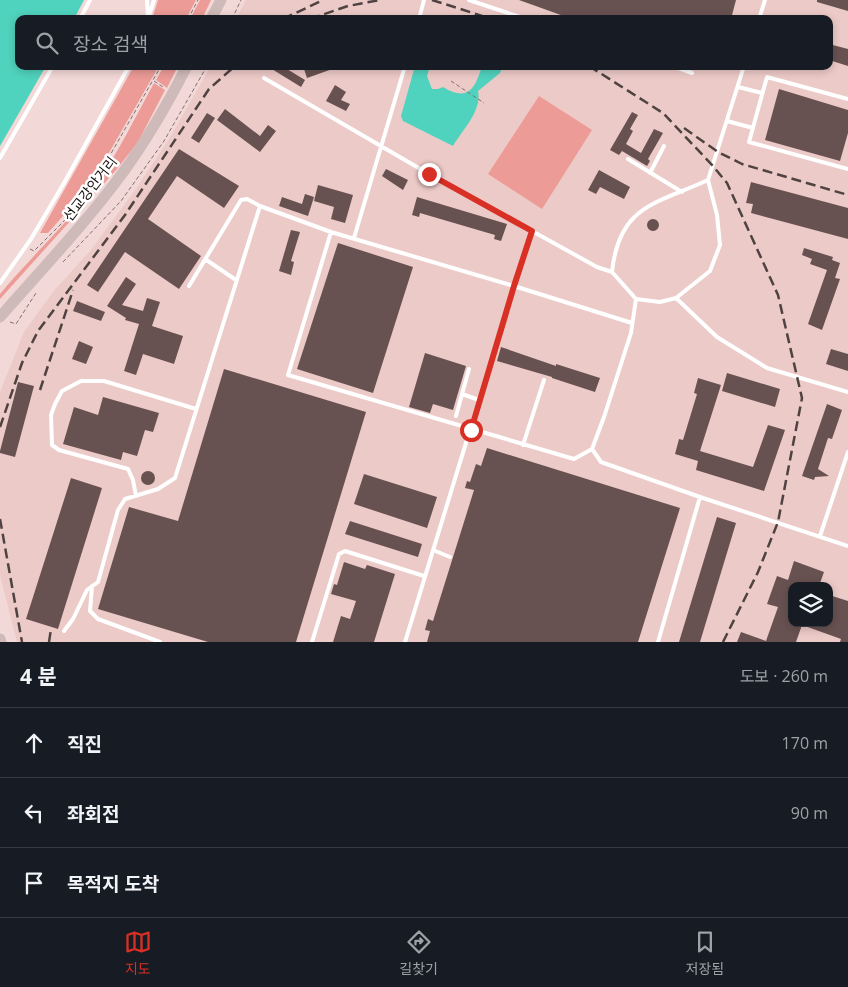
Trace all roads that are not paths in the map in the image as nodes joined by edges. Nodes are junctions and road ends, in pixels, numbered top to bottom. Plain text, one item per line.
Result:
1 (90, 0) edge
2 (147, 0) edge
3 (154, 0) edge
4 (220, 0) edge
5 (424, 0) edge
6 (469, 0) edge
7 (765, 0) edge
8 (82, 15) edge
9 (148, 15) edge
10 (149, 15) edge
11 (213, 15) edge
12 (420, 15) edge
13 (514, 15) edge
14 (760, 15) edge
15 (51, 70) edge
16 (127, 70) edge
17 (185, 70) edge
18 (404, 70) edge
19 (684, 70) edge
20 (743, 70) edge
21 (692, 73) dead end
22 (264, 78) dead end
23 (738, 86) junction
24 (762, 93) junction
25 (848, 99) edge
26 (727, 121) junction
27 (753, 128) junction
28 (382, 145) junction
29 (664, 146) dead end
30 (0, 158) edge
31 (628, 159) dead end
32 (848, 169) edge
33 (650, 173) junction
34 (708, 180) junction
35 (682, 192) junction
36 (260, 206) junction
37 (532, 231) junction
38 (331, 232) junction
39 (354, 238) junction
40 (205, 259) junction
41 (612, 272) junction
42 (236, 280) junction
43 (0, 283) edge
44 (189, 286) dead end
45 (514, 286) junction
46 (676, 298) junction
47 (636, 299) junction
48 (0, 317) edge
49 (632, 322) junction
50 (469, 369) dead end
51 (544, 380) dead end
52 (848, 392) edge
53 (462, 394) junction
54 (479, 400) junction
55 (196, 409) junction
56 (456, 416) dead end
57 (471, 430) junction
58 (523, 444) junction
59 (592, 449) junction
60 (848, 452) edge
61 (136, 496) junction
62 (700, 498) junction
63 (820, 536) junction
64 (848, 546) edge
65 (433, 550) junction
66 (450, 557) dead end
67 (424, 576) junction
68 (92, 586) junction
69 (64, 631) dead end
70 (160, 642) edge
71 (312, 642) edge
72 (405, 642) edge
73 (658, 642) edge

1 - 8 lane
2 - 9 lane
3 - 10 lane
4 - 11 main road
5 - 12 lane
6 - 13 lane
7 - 14 lane
15 - 30 lane
16 - 43 lane
17 - 48 main road, 선교강안거리
18 - 28 lane
19 - 21 lane
20 - 23 lane
22 - 28 lane
23 - 24 lane
23 - 26 lane
24 - 25 lane
24 - 27 lane
26 - 27 lane
26 - 34 lane
27 - 32 lane
28 - 37 lane
28 - 39 lane
29 - 33 lane
31 - 33 lane
33 - 35 lane
34 - 35 lane
34 - 46 lane
35 - 41 lane
36 - 38 lane
36 - 40 lane
36 - 42 lane
37 - 41 lane
37 - 45 lane
38 - 39 lane
38 - 57 lane
39 - 45 lane
40 - 42 lane
40 - 44 lane
41 - 47 lane
42 - 55 lane
45 - 49 lane
45 - 54 lane
46 - 47 lane
46 - 52 lane
47 - 49 lane
49 - 59 lane
50 - 53 lane
51 - 58 lane
53 - 54 lane
53 - 56 lane
54 - 57 lane
55 - 61 lane
55 - 61 lane
57 - 58 lane
57 - 65 lane
58 - 59 lane
59 - 62 lane
60 - 63 lane
61 - 68 lane
62 - 63 lane
62 - 73 lane
63 - 64 lane
65 - 66 lane
65 - 67 lane
67 - 71 lane
67 - 72 lane
68 - 69 lane
68 - 70 lane

